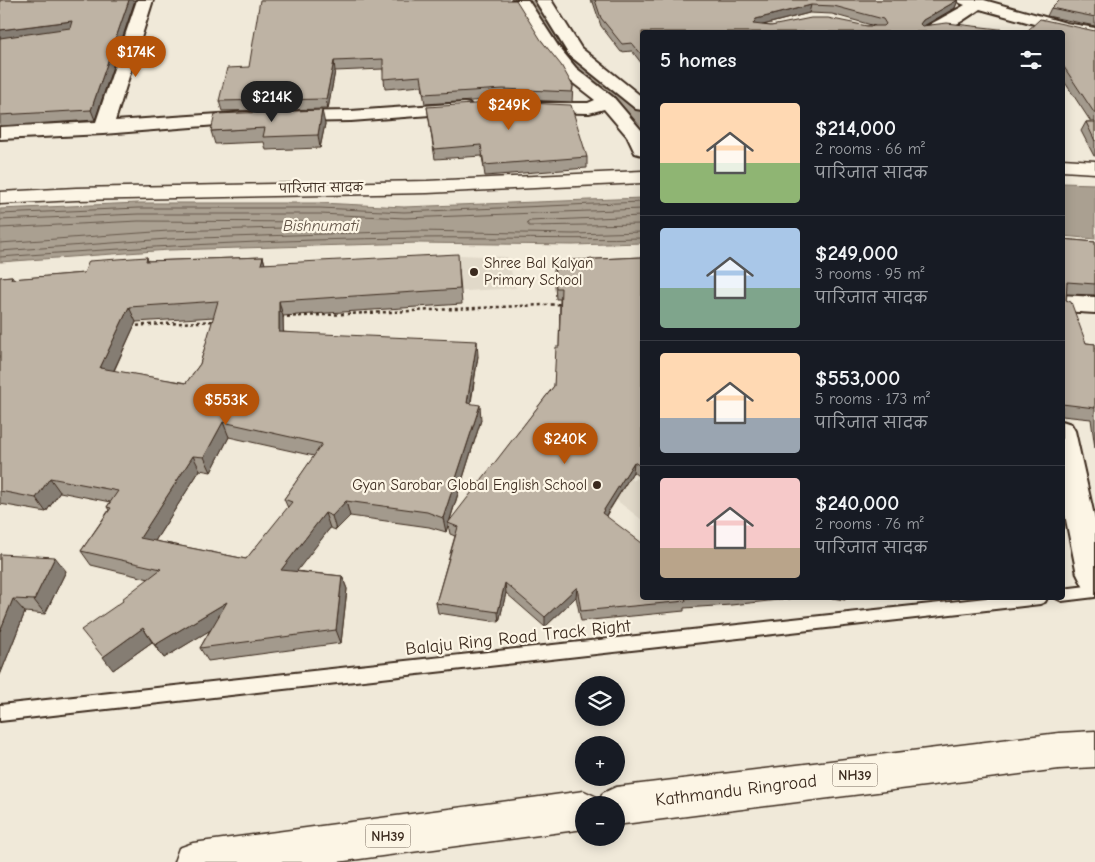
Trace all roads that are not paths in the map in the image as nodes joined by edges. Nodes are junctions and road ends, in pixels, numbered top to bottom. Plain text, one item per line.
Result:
1 (145, 0) edge
2 (520, 0) edge
3 (543, 0) edge
4 (972, 2) edge
5 (1021, 7) edge
6 (932, 30) edge
7 (1095, 33) edge
8 (608, 102) junction
9 (640, 103) edge
10 (484, 107) edge
11 (524, 107) edge
12 (103, 128) junction
13 (0, 133) edge
14 (640, 144) edge
15 (1065, 165) edge
16 (1095, 167) edge
17 (640, 177) edge
18 (0, 198) edge
19 (1065, 303) edge
20 (1095, 305) edge
21 (1065, 445) edge
22 (1095, 579) edge
23 (1095, 591) edge
24 (1065, 595) edge
25 (1022, 600) edge
26 (0, 713) edge
27 (1095, 749) edge
28 (625, 805) edge
29 (575, 811) edge
30 (193, 862) edge

1 - 12 street
2 - 8 street
3 - 9 street
4 - 5 street
4 - 6 street
5 - 7 street
8 - 11 street
8 - 14 street
10 - 12 street
12 - 13 street
15 - 16 main road
17 - 18 main road, पारिजात सादक
19 - 20 street
21 - 22 street
23 - 24 lane
25 - 26 lane, Balaju Ring Road Track Right
27 - 28 main road, Kathmandu Ringroad / NH39
29 - 30 main road, NH39

